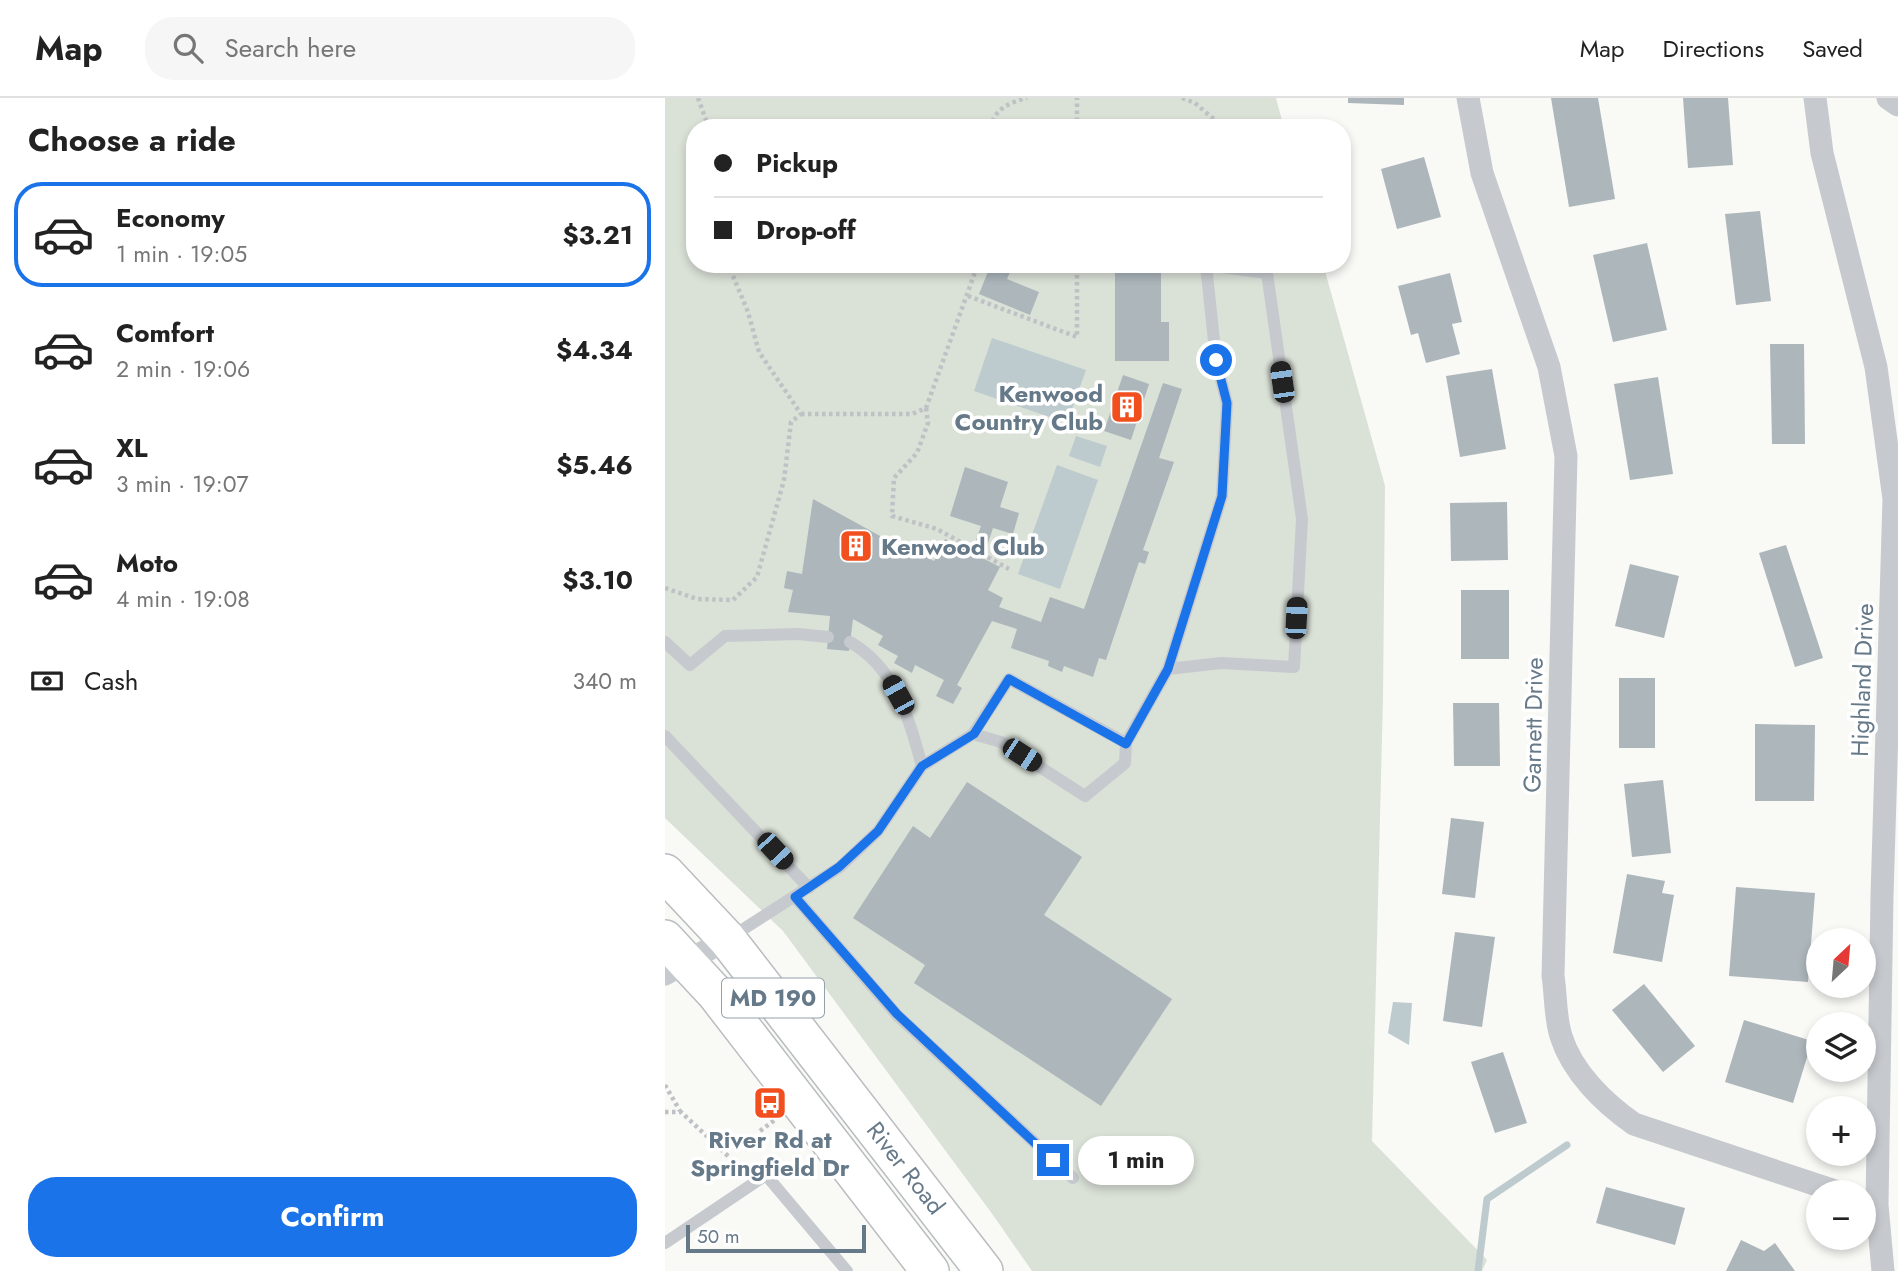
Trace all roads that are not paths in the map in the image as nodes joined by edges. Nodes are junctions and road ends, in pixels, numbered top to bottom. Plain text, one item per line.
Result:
1 (1468, 98) edge
2 (1815, 98) edge
3 (1888, 98) edge
4 (1898, 105) edge
5 (1207, 273) edge
6 (1267, 273) edge
7 (1896, 501) edge
8 (1895, 582) edge
9 (828, 637) dead end
10 (665, 642) edge
11 (850, 642) dead end
12 (1168, 669) junction
13 (974, 734) junction
14 (665, 736) edge
15 (1126, 744) junction
16 (922, 766) junction
17 (665, 873) edge
18 (809, 888) junction
19 (795, 897) junction
20 (1890, 902) edge
21 (727, 939) junction
22 (673, 958) edge
23 (1073, 1178) dead end
24 (1872, 1180) edge
25 (1806, 1181) edge
26 (1876, 1234) edge
27 (665, 1243) edge
28 (847, 1271) edge
29 (930, 1271) edge
30 (984, 1271) edge
31 (1883, 1271) edge

1 - 25 street, Garnett Drive
2 - 7 street, Highland Drive
3 - 4 street
5 - 12 lane
6 - 12 lane
7 - 8 street, Highland Drive
8 - 20 street, Highland Drive
9 - 10 lane
11 - 16 lane
12 - 15 lane
13 - 15 lane
13 - 15 lane
13 - 16 lane
14 - 18 lane
16 - 18 lane
17 - 21 main road, River Road / MD 190
18 - 19 lane
19 - 21 lane
19 - 23 lane
20 - 24 street, Highland Drive
21 - 22 street
21 - 30 main road, River Road / MD 190
22 - 29 main road, River Road / MD 190
26 - 31 street, Highland Drive
27 - 28 lane

